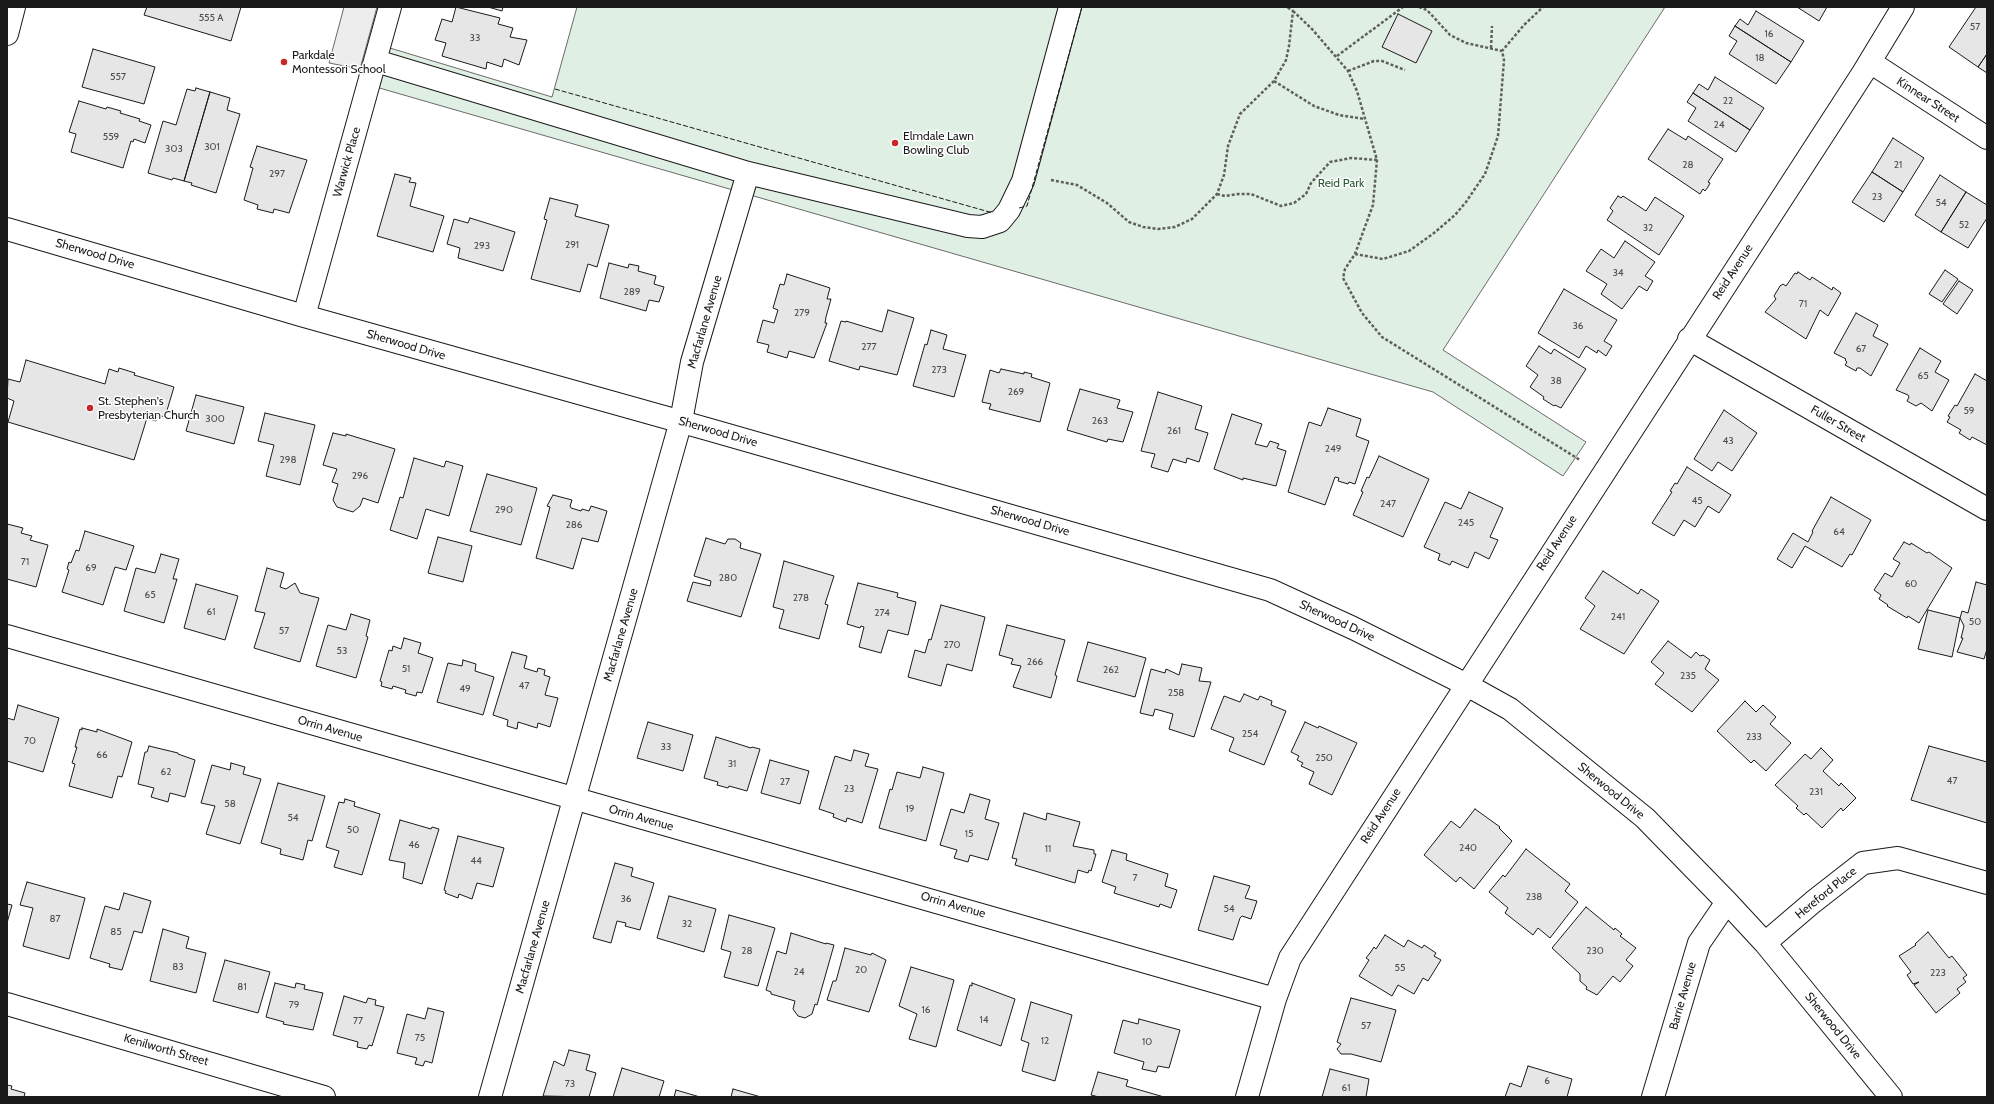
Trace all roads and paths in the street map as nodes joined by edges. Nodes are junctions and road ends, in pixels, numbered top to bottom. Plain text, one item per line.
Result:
1 (14, 7) edge
2 (390, 7) edge
3 (1070, 7) edge
4 (1287, 7) edge
5 (1403, 7) edge
6 (1419, 7) edge
7 (1543, 7) edge
8 (1903, 7) edge
9 (1293, 12) junction
10 (1492, 26) dead end
11 (7, 34) edge
12 (1491, 48) junction
13 (1502, 51) junction
14 (1337, 56) junction
15 (376, 61) junction
16 (1870, 62) junction
17 (1405, 70) dead end
18 (1348, 71) junction
19 (1274, 81) junction
20 (1365, 119) junction
21 (1987, 138) edge
22 (1377, 160) junction
23 (748, 173) junction
24 (1022, 181) junction
25 (1217, 194) junction
26 (7, 229) edge
27 (1355, 254) junction
28 (304, 316) junction
29 (1689, 339) junction
30 (681, 421) junction
31 (1602, 472) junction
32 (1987, 509) edge
33 (7, 636) edge
34 (1465, 684) junction
35 (575, 799) junction
36 (1987, 883) edge
37 (1728, 902) junction
38 (1765, 943) junction
39 (1275, 999) junction
40 (7, 1004) edge
41 (324, 1097) edge
42 (490, 1097) edge
43 (1247, 1097) edge
44 (1653, 1097) edge
45 (1891, 1097) edge

1 - 11 street
2 - 15 street, Warwick Place
3 - 24 street
4 - 9 path
5 - 14 path
6 - 12 path
7 - 13 path
8 - 16 street, Reid Avenue
9 - 14 path
9 - 19 path
10 - 12 path
12 - 13 path
13 - 27 path
14 - 18 path
15 - 23 street
15 - 28 street, Warwick Place
16 - 21 street, Kinnear Street
16 - 29 street, Reid Avenue
17 - 18 path
18 - 20 path
19 - 20 path
19 - 25 path
20 - 22 path
22 - 25 path
22 - 27 path
23 - 24 street
23 - 30 street, Macfarlane Avenue
24 - 25 path
26 - 28 street, Sherwood Drive
27 - 31 path
28 - 30 street, Sherwood Drive
29 - 31 street, Reid Avenue
29 - 32 street, Fuller Street
30 - 34 street, Sherwood Drive
30 - 35 street, Macfarlane Avenue
31 - 34 street, Reid Avenue
33 - 35 street, Orrin Avenue
34 - 37 street, Sherwood Drive
34 - 39 street, Reid Avenue
35 - 39 street, Orrin Avenue
35 - 42 street, Macfarlane Avenue
36 - 38 street, Hereford Place
37 - 38 street, Sherwood Drive
37 - 44 street, Barrie Avenue
38 - 45 street, Sherwood Drive
39 - 43 street, Reid Avenue
40 - 41 street, Kenilworth Street

